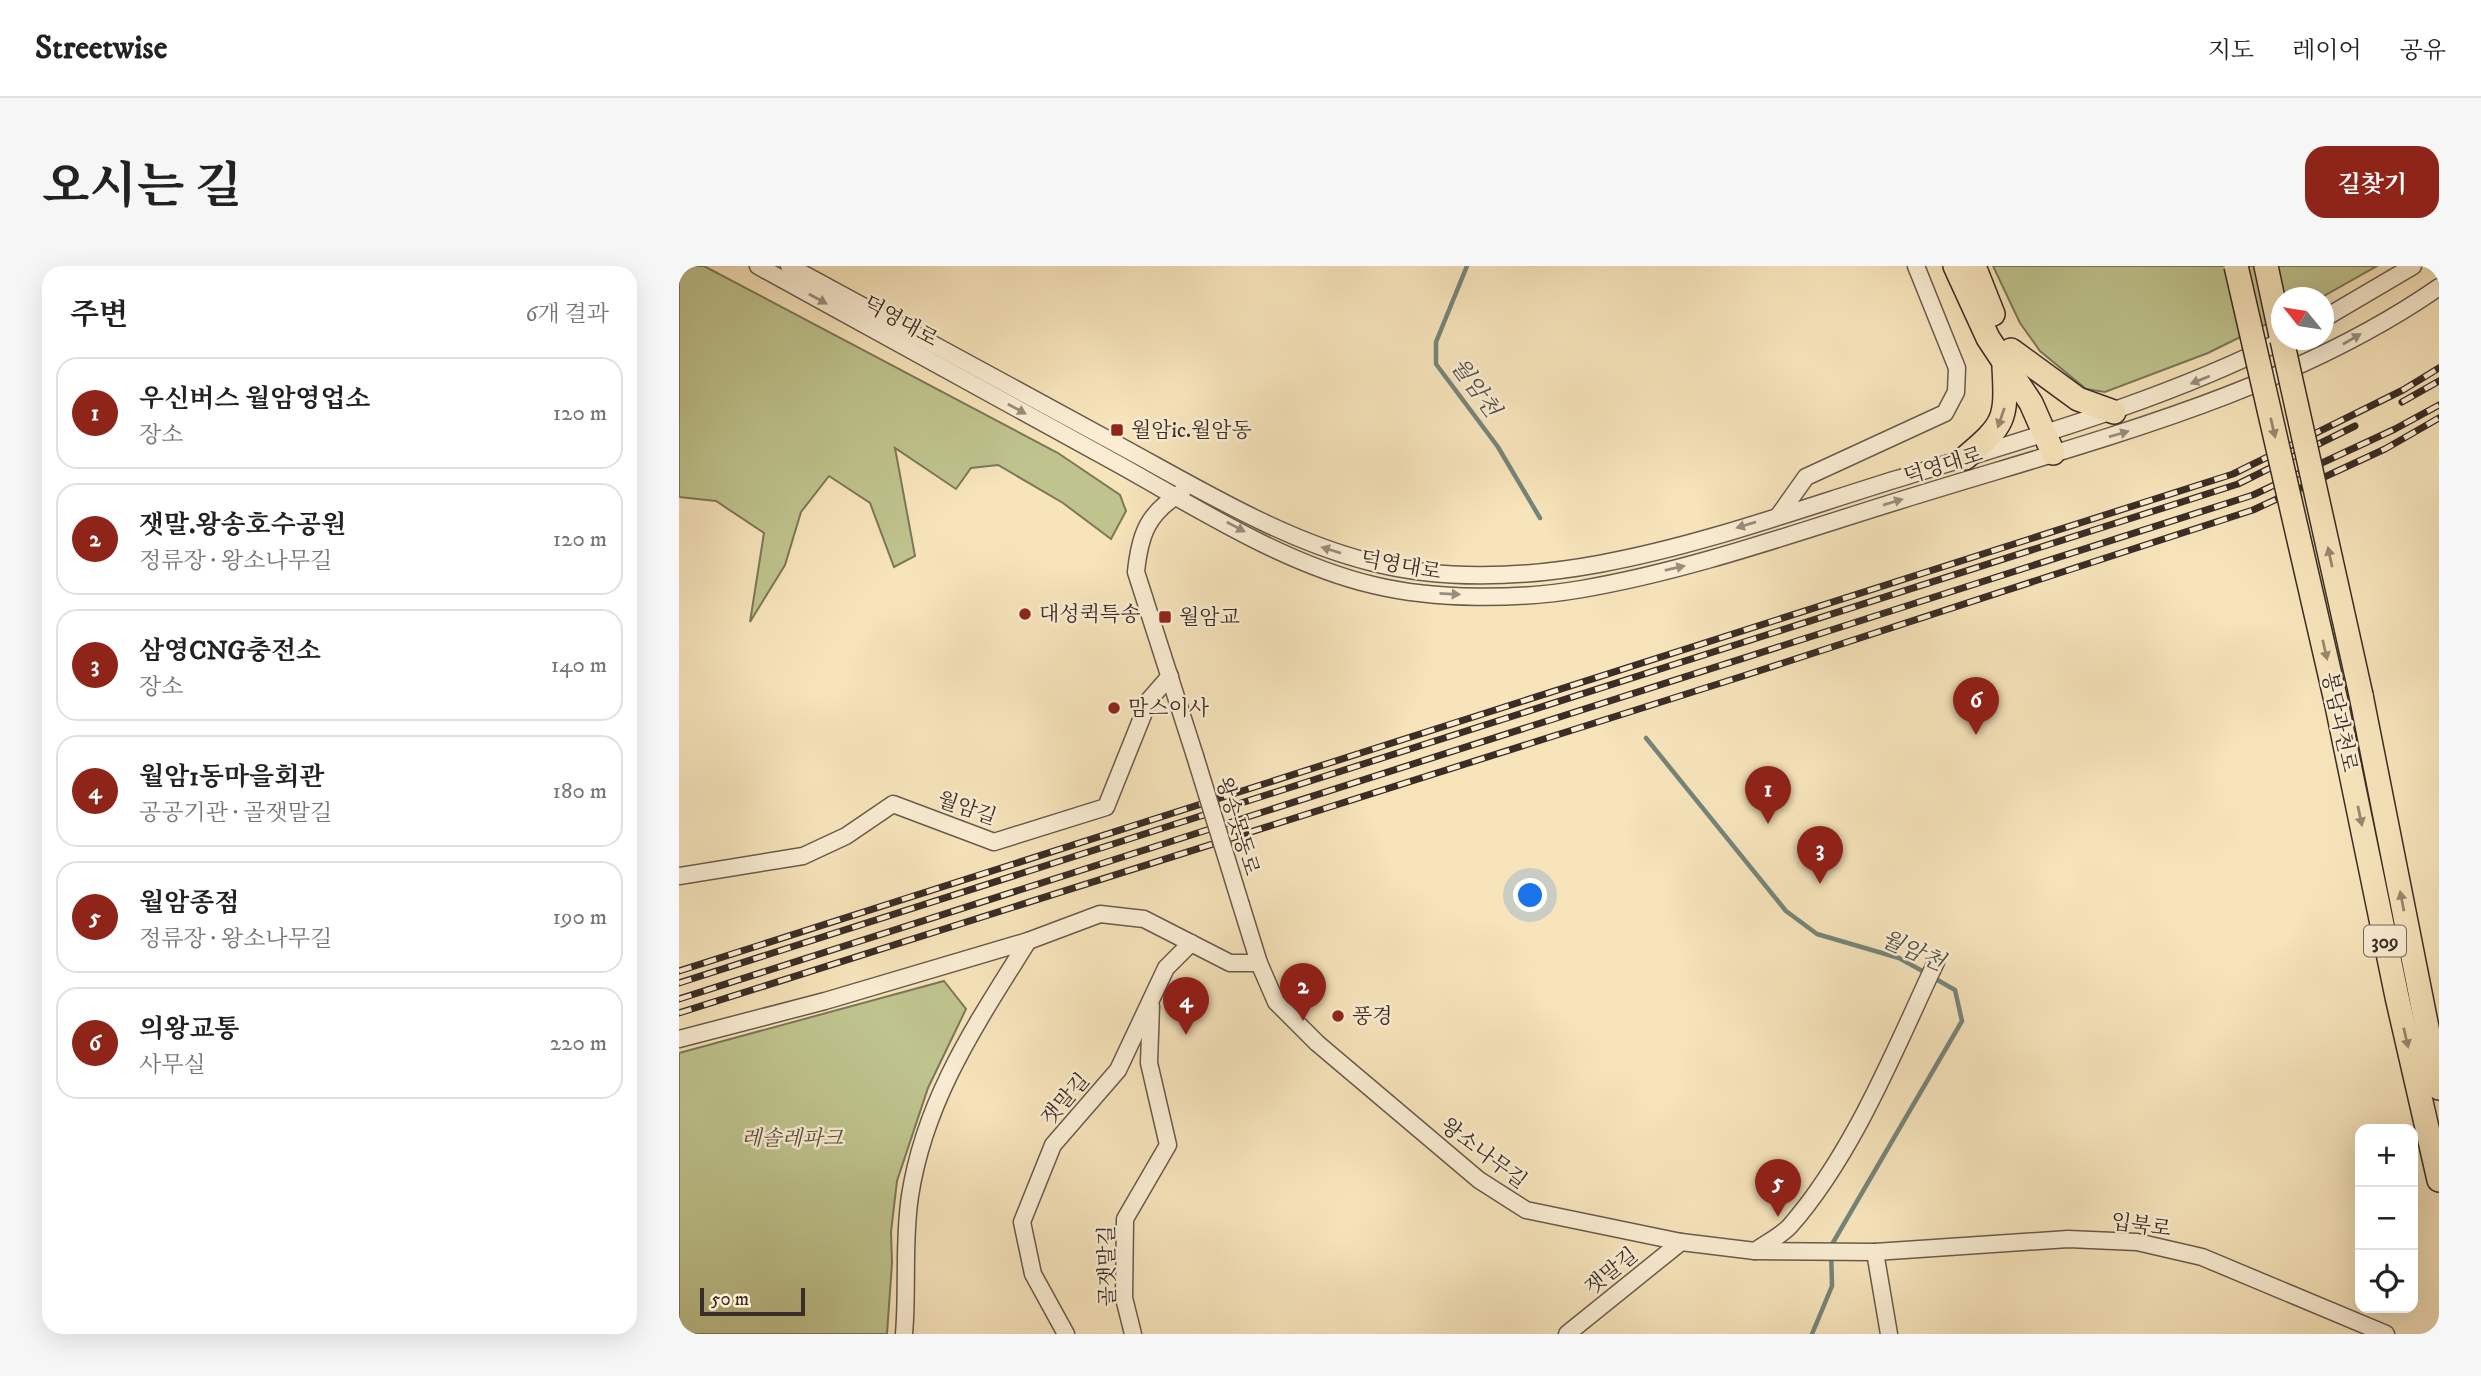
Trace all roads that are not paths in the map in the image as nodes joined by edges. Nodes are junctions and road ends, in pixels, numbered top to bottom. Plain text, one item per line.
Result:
1 (758, 266) edge
2 (789, 266) edge
3 (1916, 266) edge
4 (1955, 266) edge
5 (1973, 266) edge
6 (2236, 266) edge
7 (2266, 266) edge
8 (2413, 266) edge
9 (2439, 287) edge
10 (2271, 288) edge
11 (2334, 313) edge
12 (2271, 344) edge
13 (2285, 350) edge
14 (2008, 357) junction
15 (2114, 412) junction
16 (2050, 443) junction
17 (1965, 458) junction
18 (1193, 485) junction
19 (1175, 496) junction
20 (1779, 515) junction
21 (1170, 676) junction
22 (679, 876) edge
23 (1028, 941) junction
24 (1191, 943) junction
25 (1936, 962) dead end
26 (1259, 963) junction
27 (1151, 1000) junction
28 (679, 1039) edge
29 (2439, 1088) edge
30 (2439, 1180) edge
31 (1681, 1242) junction
32 (1755, 1251) junction
33 (1875, 1252) junction
34 (1797, 1253) joint
35 (904, 1334) edge
36 (1066, 1334) edge
37 (1133, 1334) edge
38 (1567, 1334) edge
39 (1889, 1334) edge
40 (2386, 1334) edge

1 -> 19 street, 덕영대로
2 - 18 street, 덕영대로
3 - 20 street
4 - 14 highway
5 - 14 highway
6 -> 30 highway, 봉담과천로 / 309, bridge
7 - 10 highway, 봉담과천로 / 309
8 - 11 street
16 -> 9 street
12 -> 15 street
29 -> 13 highway, 봉담과천로 / 309, bridge
14 - 15 highway
14 - 16 highway
14 -> 17 highway
15 - 16 street
16 - 17 street, 덕영대로
19 -> 16 street, 덕영대로
17 - 20 street, 덕영대로
18 - 19 street, 왕송못동로
20 -> 18 street, 덕영대로
19 - 21 street, 왕송못동로
21 - 22 street, 월암길
21 - 26 street, 왕송못동로, bridge
23 - 24 street
23 - 28 street
23 - 35 street
24 - 26 street
24 - 27 street, 잿말길
25 - 32 street
26 - 31 street, 왕소나무길
27 - 36 street, 잿말길
27 - 37 street, 골잿말길
31 - 32 street, 왕소나무길
31 - 38 street, 잿말길
32 - 34 street, 왕소나무길
33 - 34 street, 입북로
33 - 39 street
33 - 40 street, 입북로

